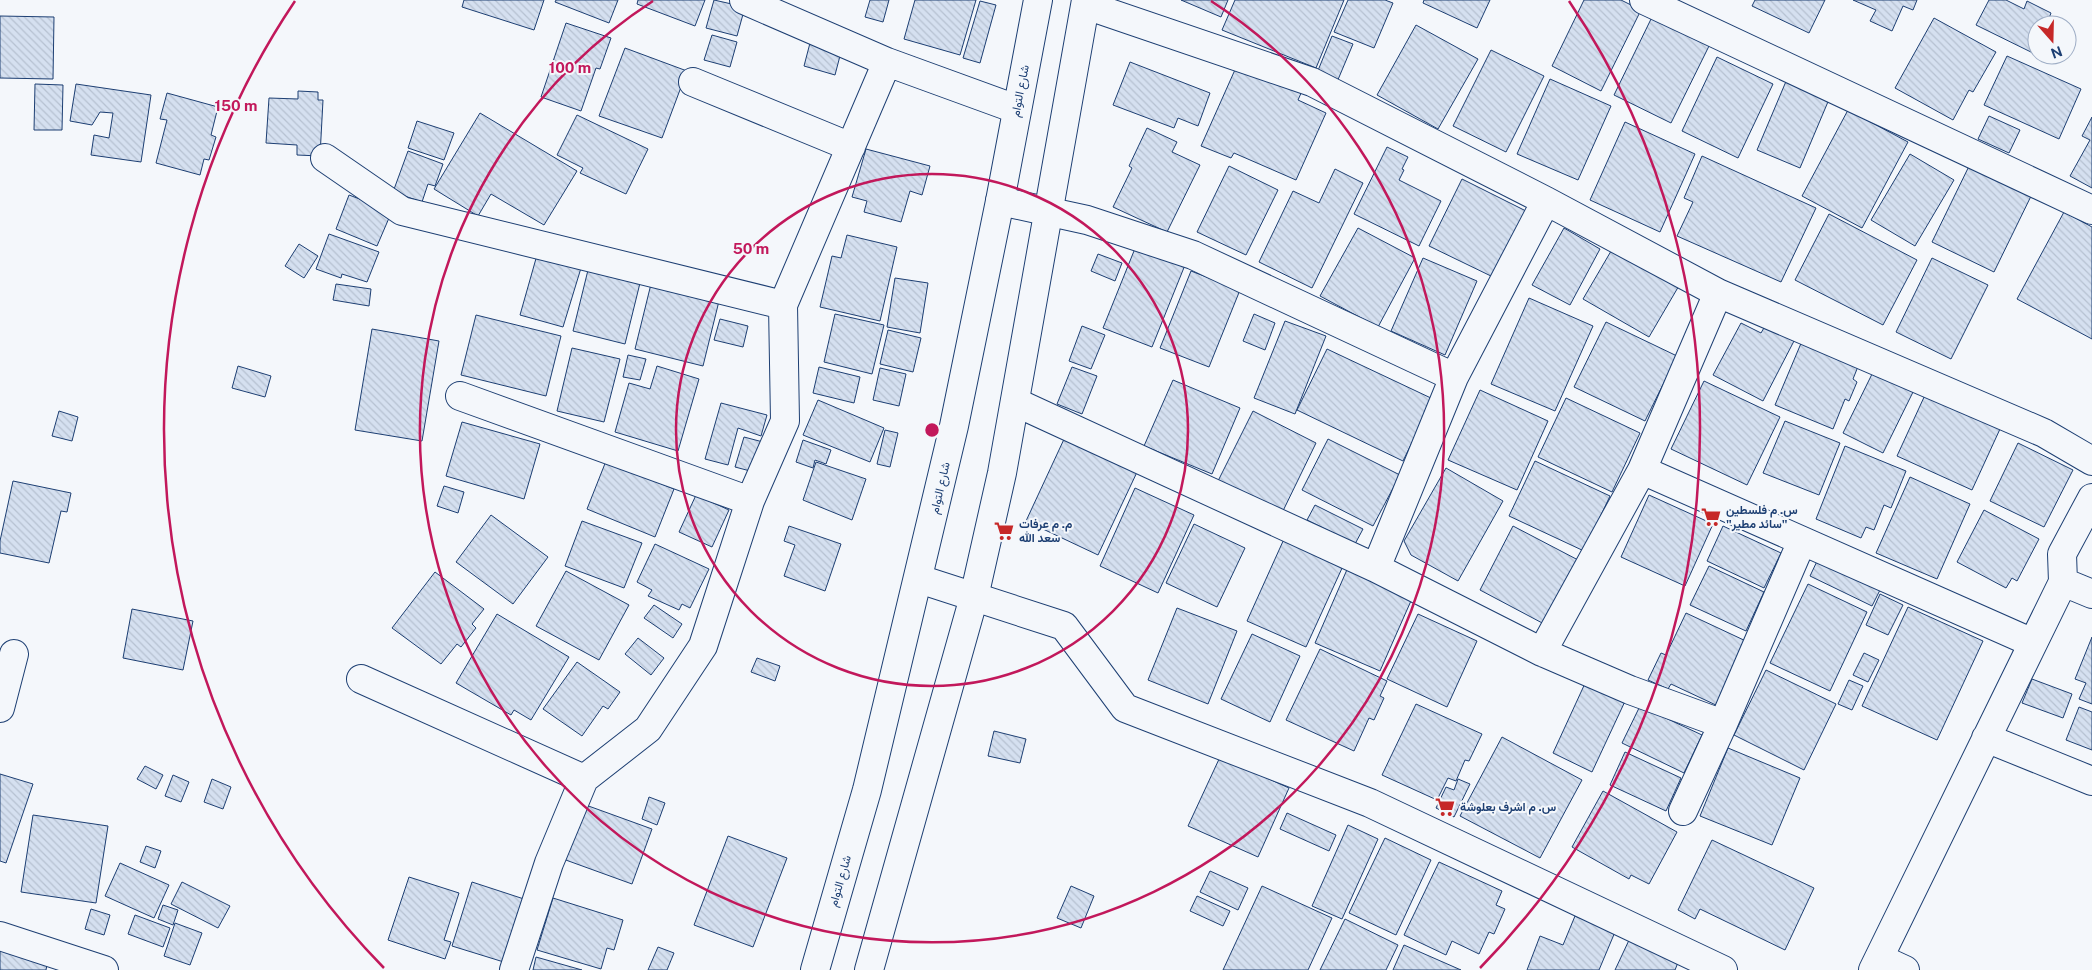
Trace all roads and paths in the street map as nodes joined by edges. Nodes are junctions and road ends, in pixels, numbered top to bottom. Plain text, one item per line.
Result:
1 (744, 0) edge
2 (1038, 0) edge
3 (1644, 0) edge
4 (1086, 2) edge
5 (887, 62) junction
6 (693, 82) dead end
7 (1016, 109) junction
8 (851, 147) junction
9 (325, 158) dead end
10 (1000, 201) junction
11 (1546, 201) junction
12 (2092, 210) edge
13 (1049, 211) junction
14 (1718, 293) junction
15 (782, 305) junction
16 (1454, 377) junction
17 (460, 396) dead end
18 (1015, 402) junction
19 (2092, 461) edge
20 (1642, 470) junction
21 (2092, 498) edge
22 (750, 500) junction
23 (1802, 541) junction
24 (1376, 568) junction
25 (919, 579) junction
26 (2062, 582) junction
27 (2092, 594) edge
28 (974, 597) junction
29 (2033, 643) junction
30 (1542, 652) junction
31 (14, 654) dead end
32 (361, 679) dead end
33 (0, 708) edge
34 (1723, 724) junction
35 (1986, 738) junction
36 (584, 779) junction
37 (2092, 782) edge
38 (1683, 811) dead end
39 (0, 936) edge
40 (1876, 964) edge
41 (104, 970) edge
42 (514, 970) edge
43 (815, 970) edge
44 (869, 970) edge
45 (1723, 970) edge
46 (1906, 970) edge

1 - 5 street
2 - 7 street, شارع التوام
3 - 12 street
4 - 11 street
4 - 13 street
5 - 7 street
5 - 8 street
6 - 8 street
7 - 10 street, شارع التوام
8 - 15 street
9 - 15 street
10 - 13 street
10 - 25 street, شارع التوام
11 - 14 street
11 - 16 street
13 - 16 street
13 - 18 street
14 - 19 street
14 - 20 street
15 - 22 street
16 - 24 street
17 - 22 street
18 - 24 street
18 - 28 street
20 - 23 street
20 - 30 street
21 - 26 street
22 - 36 street
23 - 29 street
23 - 34 street
24 - 30 street
25 - 28 street
25 - 43 street, شارع التوام
26 - 27 street
26 - 29 street
28 - 44 street
28 - 45 street
29 - 35 street
30 - 34 street
31 - 33 street
32 - 36 street
34 - 38 street
35 - 37 street
35 - 40 street
36 - 42 street
39 - 41 street
40 - 46 street

